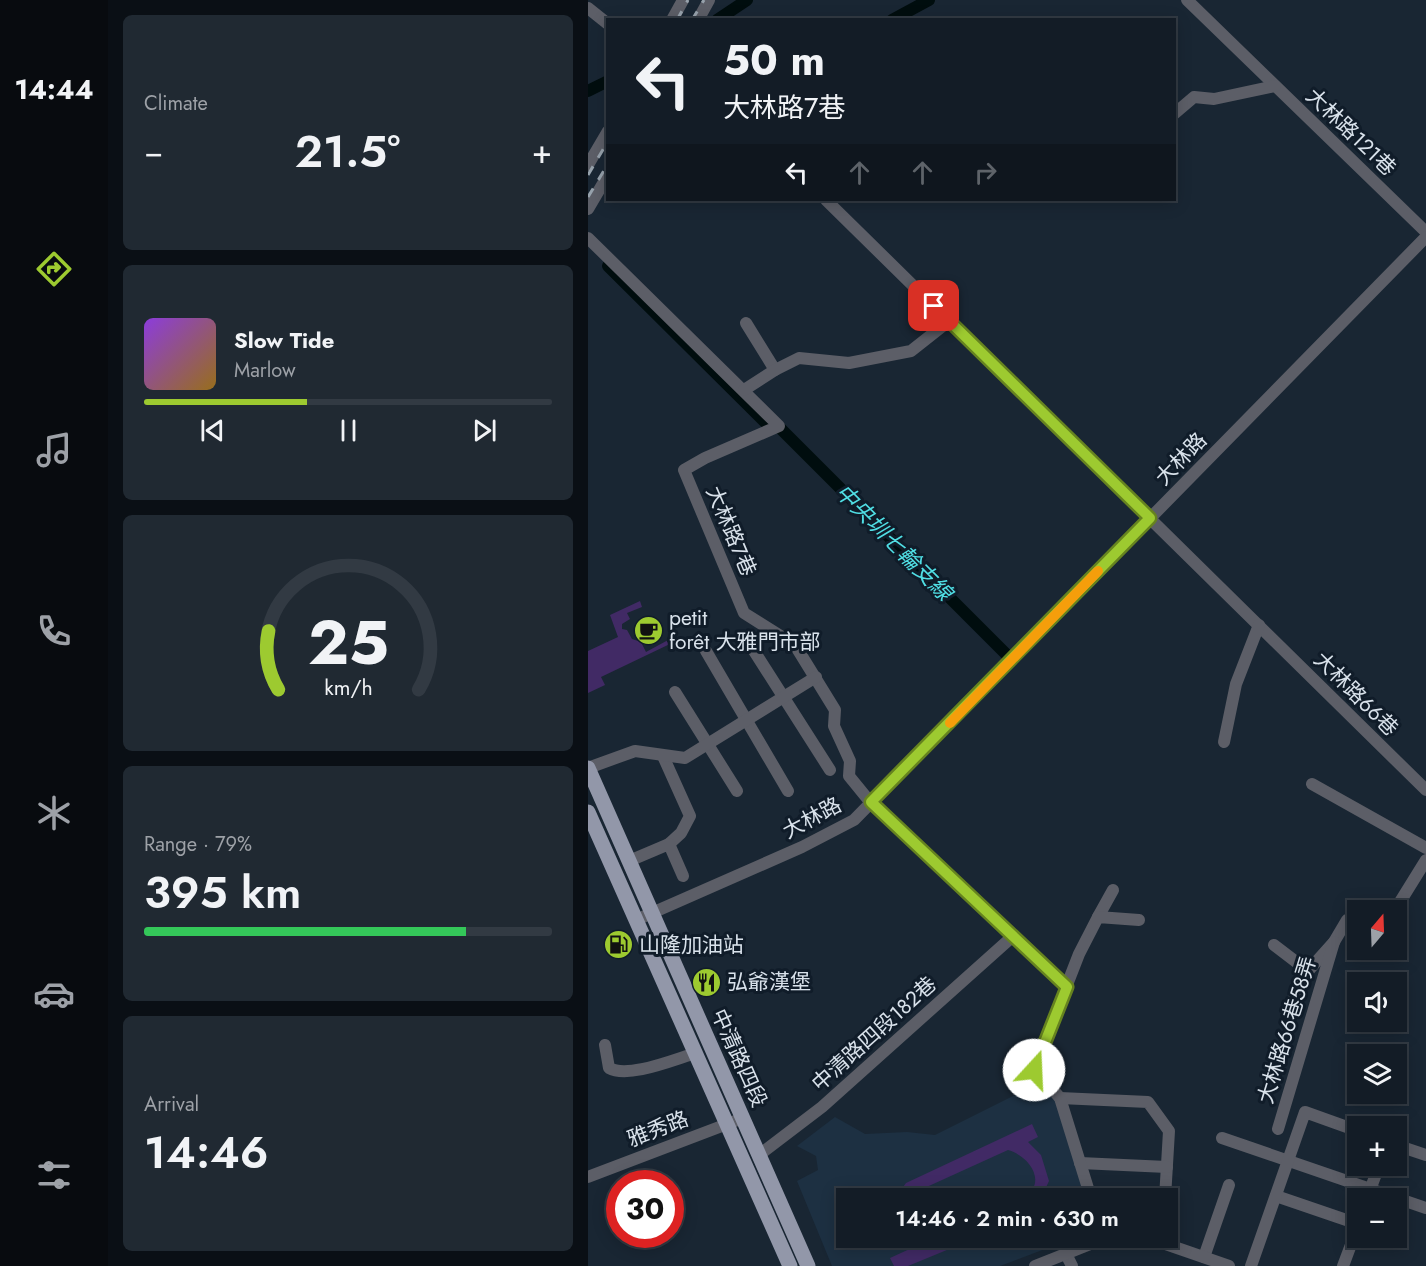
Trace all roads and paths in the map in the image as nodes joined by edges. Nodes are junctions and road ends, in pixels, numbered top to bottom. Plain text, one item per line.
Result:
1 (683, 0) edge
2 (709, 0) edge
3 (1187, 0) edge
4 (588, 8) edge
5 (673, 18) edge
6 (699, 18) edge
7 (606, 22) edge
8 (1275, 86) junction
9 (1176, 112) edge
10 (606, 134) edge
11 (588, 165) edge
12 (606, 178) edge
13 (827, 201) edge
14 (588, 209) edge
15 (1426, 232) edge
16 (1426, 237) edge
17 (588, 238) edge
18 (949, 321) junction
19 (746, 323) dead end
20 (775, 370) junction
21 (744, 390) junction
22 (1150, 518) junction
23 (1259, 625) junction
24 (749, 643) dead end
25 (706, 651) dead end
26 (816, 677) junction
27 (675, 692) dead end
28 (784, 697) junction
29 (747, 720) junction
30 (1224, 742) dead end
31 (708, 744) junction
32 (663, 756) junction
33 (588, 768) edge
34 (830, 770) dead end
35 (1312, 784) dead end
36 (737, 790) dead end
37 (789, 790) dead end
38 (1426, 790) edge
39 (871, 802) junction
40 (588, 812) edge
41 (669, 844) junction
42 (1426, 848) edge
43 (1426, 860) edge
44 (629, 861) junction
45 (683, 876) dead end
46 (1113, 891) dead end
47 (1401, 900) edge
48 (652, 913) junction
49 (1098, 918) junction
50 (636, 920) junction
51 (1139, 920) dead end
52 (1347, 920) edge
53 (1012, 937) junction
54 (1334, 942) junction
55 (1274, 945) dead end
56 (1308, 971) junction
57 (1067, 987) junction
58 (1290, 1005) dead end
59 (605, 1045) dead end
60 (696, 1053) junction
61 (1060, 1098) junction
62 (742, 1118) junction
63 (727, 1124) junction
64 (1347, 1127) edge
65 (1278, 1129) dead end
66 (1222, 1138) dead end
67 (1407, 1149) edge
68 (759, 1155) junction
69 (1426, 1155) edge
70 (1288, 1161) junction
71 (1080, 1163) junction
72 (1167, 1167) junction
73 (588, 1177) edge
74 (1230, 1185) dead end
75 (1088, 1188) edge
76 (1166, 1188) edge
77 (1354, 1188) edge
78 (1276, 1196) junction
79 (1407, 1203) edge
80 (1426, 1208) edge
81 (1347, 1221) edge
82 (1178, 1246) edge
83 (1079, 1248) edge
84 (1350, 1248) edge
85 (1066, 1254) junction
86 (1204, 1257) junction
87 (789, 1266) edge
88 (808, 1266) edge
89 (1035, 1266) edge
90 (1072, 1266) edge
91 (1229, 1266) edge
92 (1251, 1266) edge
93 (1343, 1266) edge

1 - 5 street
2 - 6 street
3 - 8 street, 大林路121巷
4 - 7 street
8 - 9 street, 大林路121巷
8 - 15 street, 大林路121巷
10 - 11 street
12 - 14 street
13 - 18 street, 大林路66巷
16 - 22 street, 大林路
17 - 21 street, 大林路7巷
18 - 20 street
18 - 22 street, 大林路66巷
19 - 20 street
20 - 21 street
21 - 26 street, 大林路7巷
22 - 23 street, 大林路66巷
22 - 39 street, 大林路
23 - 30 street
23 - 38 street, 大林路66巷
24 - 28 street
25 - 29 street
26 - 28 street
26 - 39 street, 大林路7巷
27 - 31 street
28 - 29 street
28 - 34 street
29 - 31 street
29 - 37 street
31 - 32 street
31 - 36 street
32 - 33 street
32 - 41 street
33 - 44 main road, 中清路四段
35 - 42 street
39 - 48 street, 大林路
39 - 53 street, 大林路7巷
40 - 50 main road, 中清路四段
41 - 44 street
41 - 45 street
43 - 47 street
44 - 48 main road, 中清路四段
46 - 49 street
48 - 50 street, 大林路
48 - 62 main road, 中清路四段
49 - 51 street
49 - 57 street
50 - 60 main road, 中清路四段
52 - 54 street, 大林路66巷58弄
53 - 57 street, 大林路7巷
53 - 68 street, 中清路四段182巷
54 - 56 street, 大林路66巷58弄
54 - 65 street, 大林路66巷58弄
55 - 56 street, 大林路66巷58弄
56 - 58 street, 大林路66巷58弄
57 - 61 street
59 - 60 street
60 - 63 main road, 中清路四段
61 - 71 street
61 - 72 street
62 - 63 street, 雅秀路
62 - 68 main road, 中清路四段
63 - 73 street, 雅秀路
63 - 87 main road, 中清路四段
64 - 70 street
66 - 70 street
67 - 69 street
68 - 88 main road, 中清路四段
70 - 77 street
70 - 78 street
71 - 72 street
71 - 75 street
72 - 76 street
74 - 86 street
78 - 81 street
78 - 92 street
79 - 80 street
82 - 86 street
83 - 85 street
84 - 93 street
85 - 89 street
85 - 90 street
86 - 91 street

